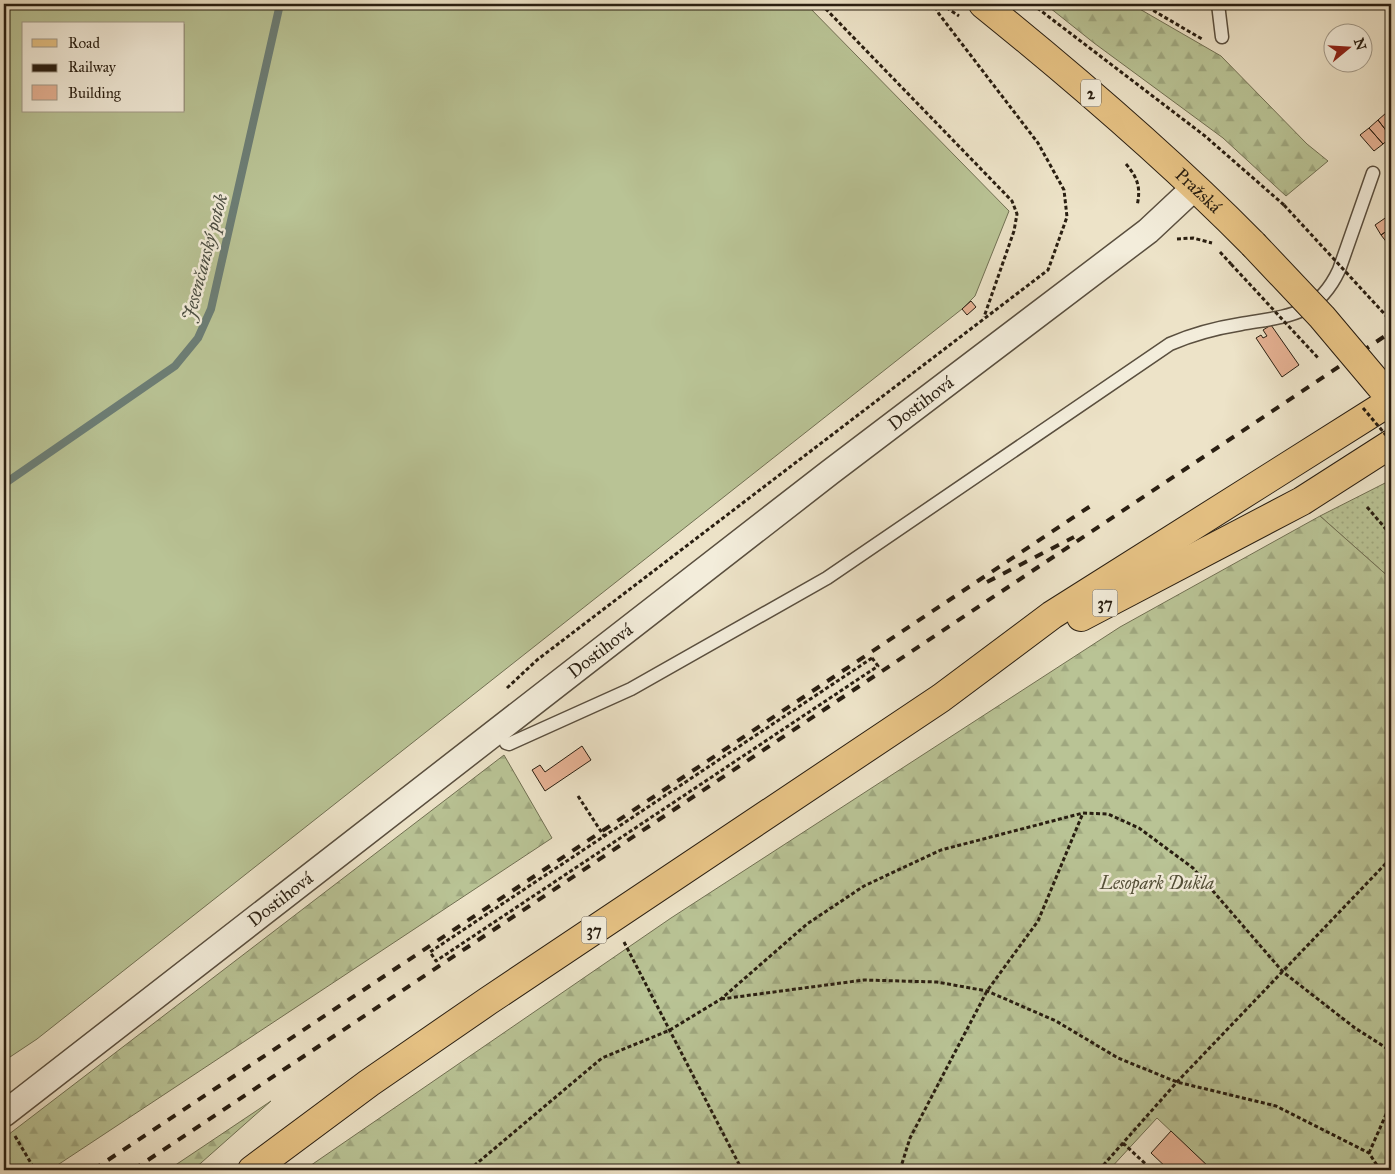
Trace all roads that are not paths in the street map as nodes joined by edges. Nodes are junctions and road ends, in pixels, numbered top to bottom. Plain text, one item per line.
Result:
1 (1218, 4) edge
2 (973, 11) edge
3 (1222, 37) road end
4 (1373, 173) dead end
5 (1195, 187) junction
6 (1391, 400) edge
7 (1391, 442) edge
8 (941, 698) junction
9 (506, 743) dead end
10 (8, 1123) edge
11 (252, 1170) edge

1 - 3 lane
2 - 5 main road, Pražská / 2
4 - 9 lane
5 - 6 main road, Pražská / 2, bridge
5 - 10 street, Dostihová
6 - 8 main road, 37
7 - 8 main road, 37
8 - 11 main road, 37

